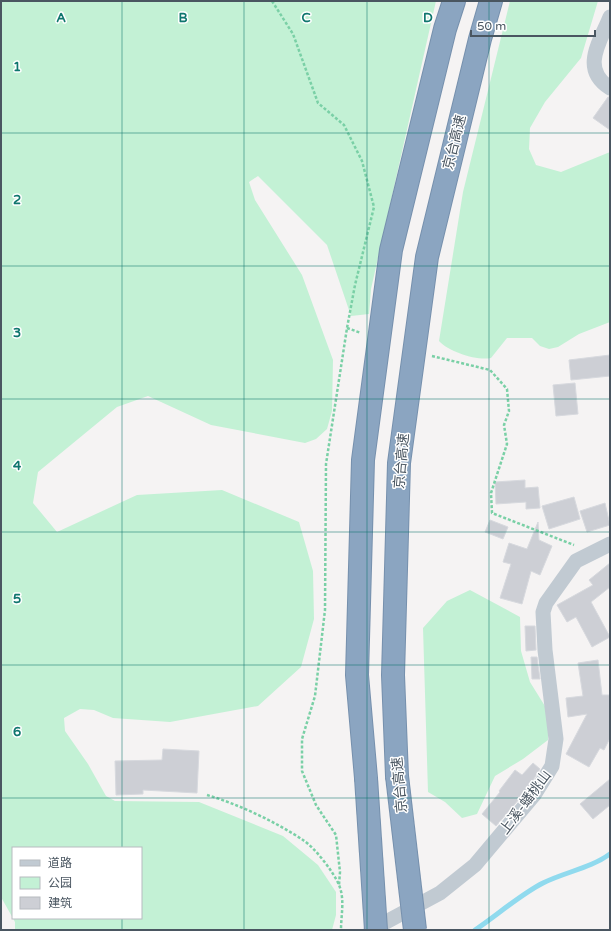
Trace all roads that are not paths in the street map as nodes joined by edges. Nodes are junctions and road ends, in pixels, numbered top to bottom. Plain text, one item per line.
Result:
1 (454, 1) edge
2 (491, 1) edge
3 (610, 17) edge
4 (610, 88) edge
5 (610, 544) edge
6 (371, 930) edge
7 (376, 930) edge
8 (416, 930) edge

1 - 7 highway, bridge
2 - 8 highway, 京台高速, bridge
3 - 4 street
5 - 6 street, 上溪-蟠桃山

